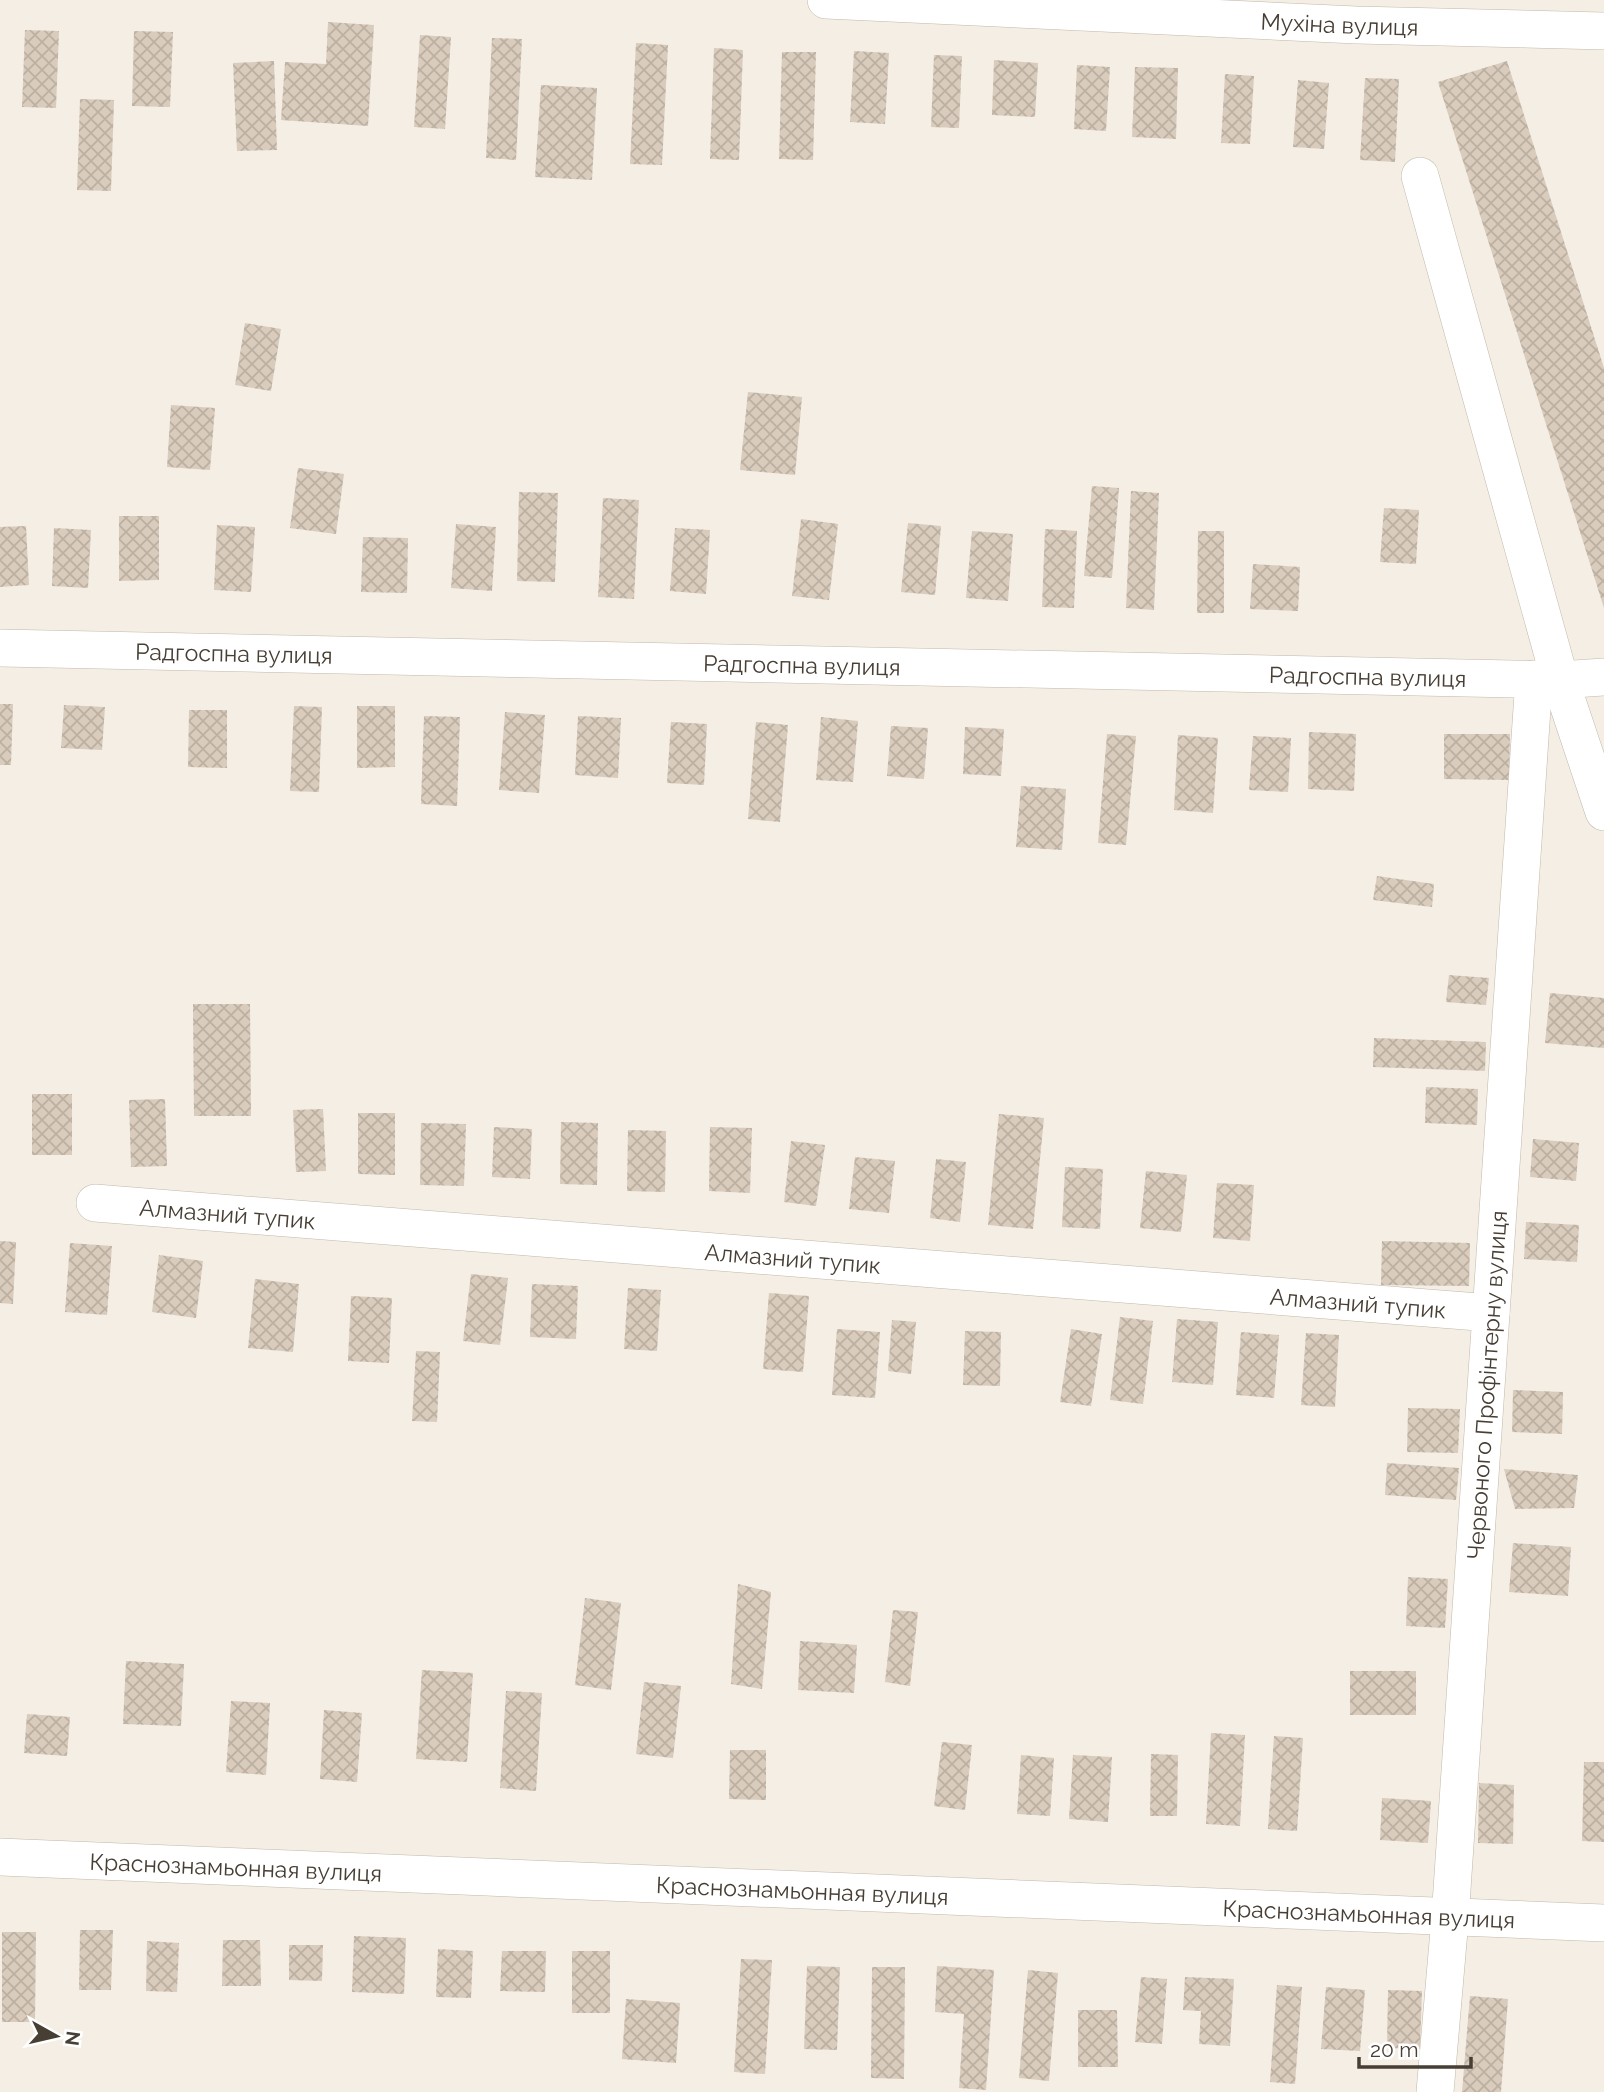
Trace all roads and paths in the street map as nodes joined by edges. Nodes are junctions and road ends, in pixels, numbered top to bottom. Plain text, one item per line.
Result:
1 (826, 0) edge
2 (1352, 13) edge
3 (1604, 31) edge
4 (1420, 176) dead end
5 (0, 648) edge
6 (1604, 677) edge
7 (1547, 679) junction
8 (1604, 812) edge
9 (95, 1203) dead end
10 (1491, 1313) junction
11 (0, 1857) edge
12 (1450, 1919) junction
13 (1604, 1923) edge
14 (1435, 2092) edge

1 - 2 street, Мухіна вулиця
2 - 3 street, Мухіна вулиця
4 - 7 street
5 - 7 street, Радгоспна вулиця
6 - 7 street, Радгоспна вулиця
7 - 8 street
7 - 10 street, Червоного Профінтерну вулиця
9 - 10 street, Алмазний тупик
10 - 12 street, Червоного Профінтерну вулиця
11 - 12 street, Краснознамьонная вулиця
12 - 13 street, Краснознамьонная вулиця
12 - 14 street, Червоного Профінтерну вулиця

